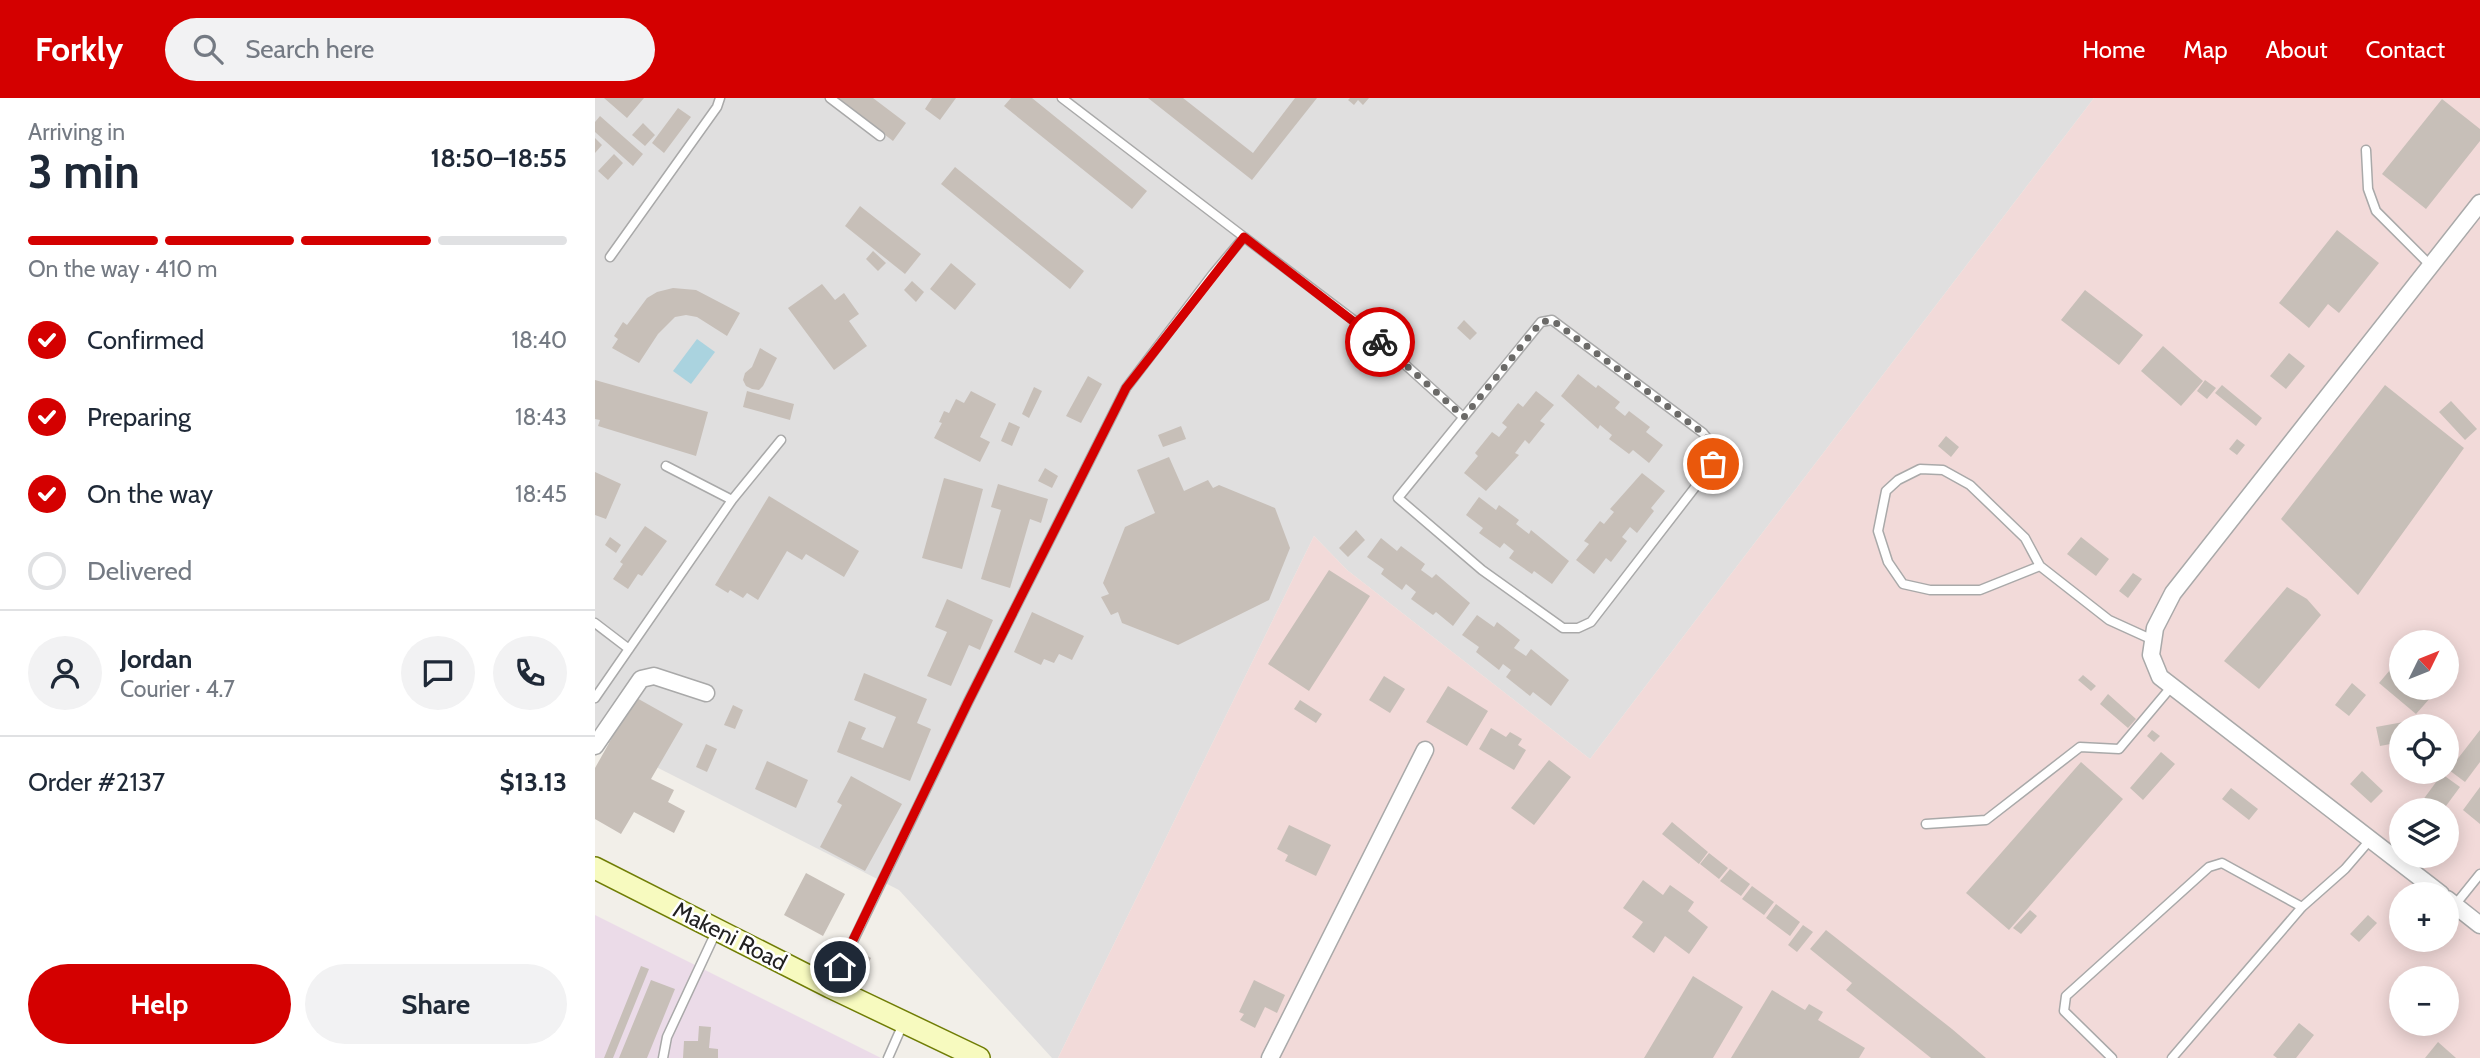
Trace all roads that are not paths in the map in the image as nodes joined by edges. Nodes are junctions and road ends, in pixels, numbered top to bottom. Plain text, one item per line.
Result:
1 (720, 98) edge
2 (830, 98) edge
3 (1062, 98) edge
4 (880, 136) dead end
5 (2366, 150) dead end
6 (2480, 203) edge
7 (1244, 237) junction
8 (610, 257) dead end
9 (2431, 265) junction
10 (1464, 417) junction
11 (781, 439) dead end
12 (666, 466) dead end
13 (732, 500) junction
14 (2040, 566) junction
15 (595, 623) edge
16 (2153, 640) junction
17 (629, 649) junction
18 (2172, 686) junction
19 (706, 693) dead end
20 (595, 698) edge
21 (595, 746) edge
22 (1425, 750) dead end
23 (1926, 824) dead end
24 (2370, 840) junction
25 (595, 868) edge
26 (2480, 874) edge
27 (2425, 882) edge
28 (2459, 894) edge
29 (2302, 908) junction
30 (2459, 908) edge
31 (2480, 925) edge
32 (717, 929) junction
33 (830, 987) junction
34 (904, 1021) junction
35 (663, 1058) edge
36 (888, 1058) edge
37 (979, 1058) edge
38 (1270, 1058) edge
39 (2112, 1058) edge
40 (2172, 1058) edge

1 - 8 lane
2 - 4 lane
3 - 7 lane
5 - 9 lane
6 - 9 street
7 - 10 lane
7 - 33 lane
9 - 16 street
10 - 10 lane
11 - 13 lane
12 - 13 lane
13 - 17 lane
14 - 14 lane
14 - 16 lane
15 - 17 lane
16 - 18 street
17 - 20 lane
18 - 23 lane
18 - 24 street
19 - 21 street
22 - 38 street
24 - 27 street
24 - 29 lane
25 - 32 main road, Makeni Road
26 - 28 lane
29 - 39 lane
29 - 40 lane
30 - 31 street
32 - 33 main road, Makeni Road
32 - 35 lane
33 - 34 main road, Makeni Road
34 - 36 lane
34 - 37 main road, Makeni Road

